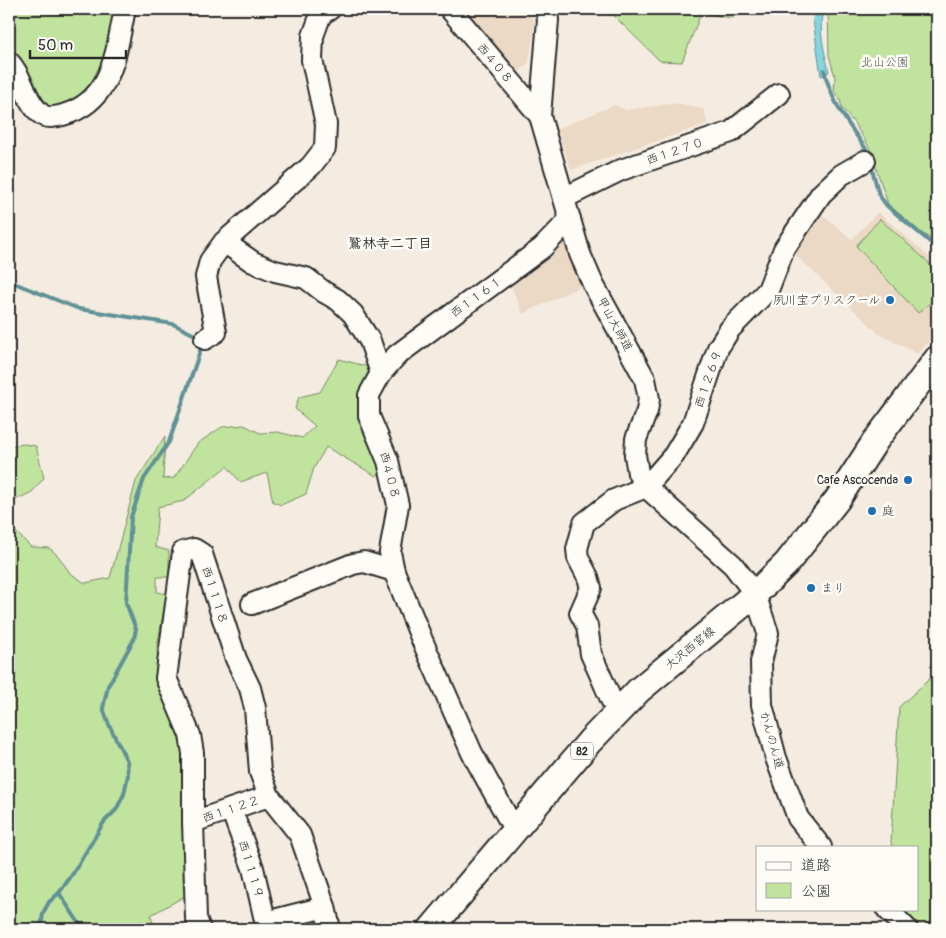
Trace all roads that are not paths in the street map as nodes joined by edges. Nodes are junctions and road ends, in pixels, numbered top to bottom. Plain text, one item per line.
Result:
1 (125, 9) edge
2 (330, 9) edge
3 (450, 9) edge
4 (546, 9) edge
5 (9, 62) edge
6 (779, 94) dead end
7 (540, 116) junction
8 (865, 161) dead end
9 (564, 198) junction
10 (570, 220) junction
11 (224, 242) junction
12 (205, 339) dead end
13 (937, 359) edge
14 (381, 373) junction
15 (646, 487) junction
16 (394, 571) junction
17 (755, 594) junction
18 (252, 604) dead end
19 (617, 713) junction
20 (269, 796) junction
21 (231, 809) junction
22 (193, 822) junction
23 (515, 831) junction
24 (820, 846) edge
25 (325, 907) junction
26 (888, 910) edge
27 (266, 926) edge
28 (200, 929) edge
29 (330, 929) edge
30 (431, 929) edge
31 (907, 929) edge

1 - 5 street
2 - 11 street
3 - 7 street, 西４０８
4 - 7 street, 甲山大師道
6 - 9 street, 西１２７０
7 - 9 street, 甲山大師道
8 - 15 street, 西１２６９
9 - 10 street, 甲山大師道
10 - 14 street, 西１１６１
10 - 15 street, 甲山大師道
11 - 12 street
11 - 14 street
13 - 17 main road, 大沢西宮線 / 82
14 - 16 street, 西４０８
15 - 17 street, 甲山大師道
15 - 19 street
16 - 18 street
16 - 23 street, 西４０８
17 - 19 main road, 大沢西宮線 / 82
17 - 24 street, かんのん道
19 - 23 main road, 大沢西宮線 / 82
20 - 21 street, 西１１２２
20 - 22 street, 西１１１８
20 - 25 street, 西１１１８
21 - 22 street, 西１１２２
21 - 27 street, 西１１１９
22 - 28 street, 西１１１８
23 - 30 main road, 大沢西宮線 / 82
25 - 27 street
25 - 29 street, 西１１１８
26 - 31 street

